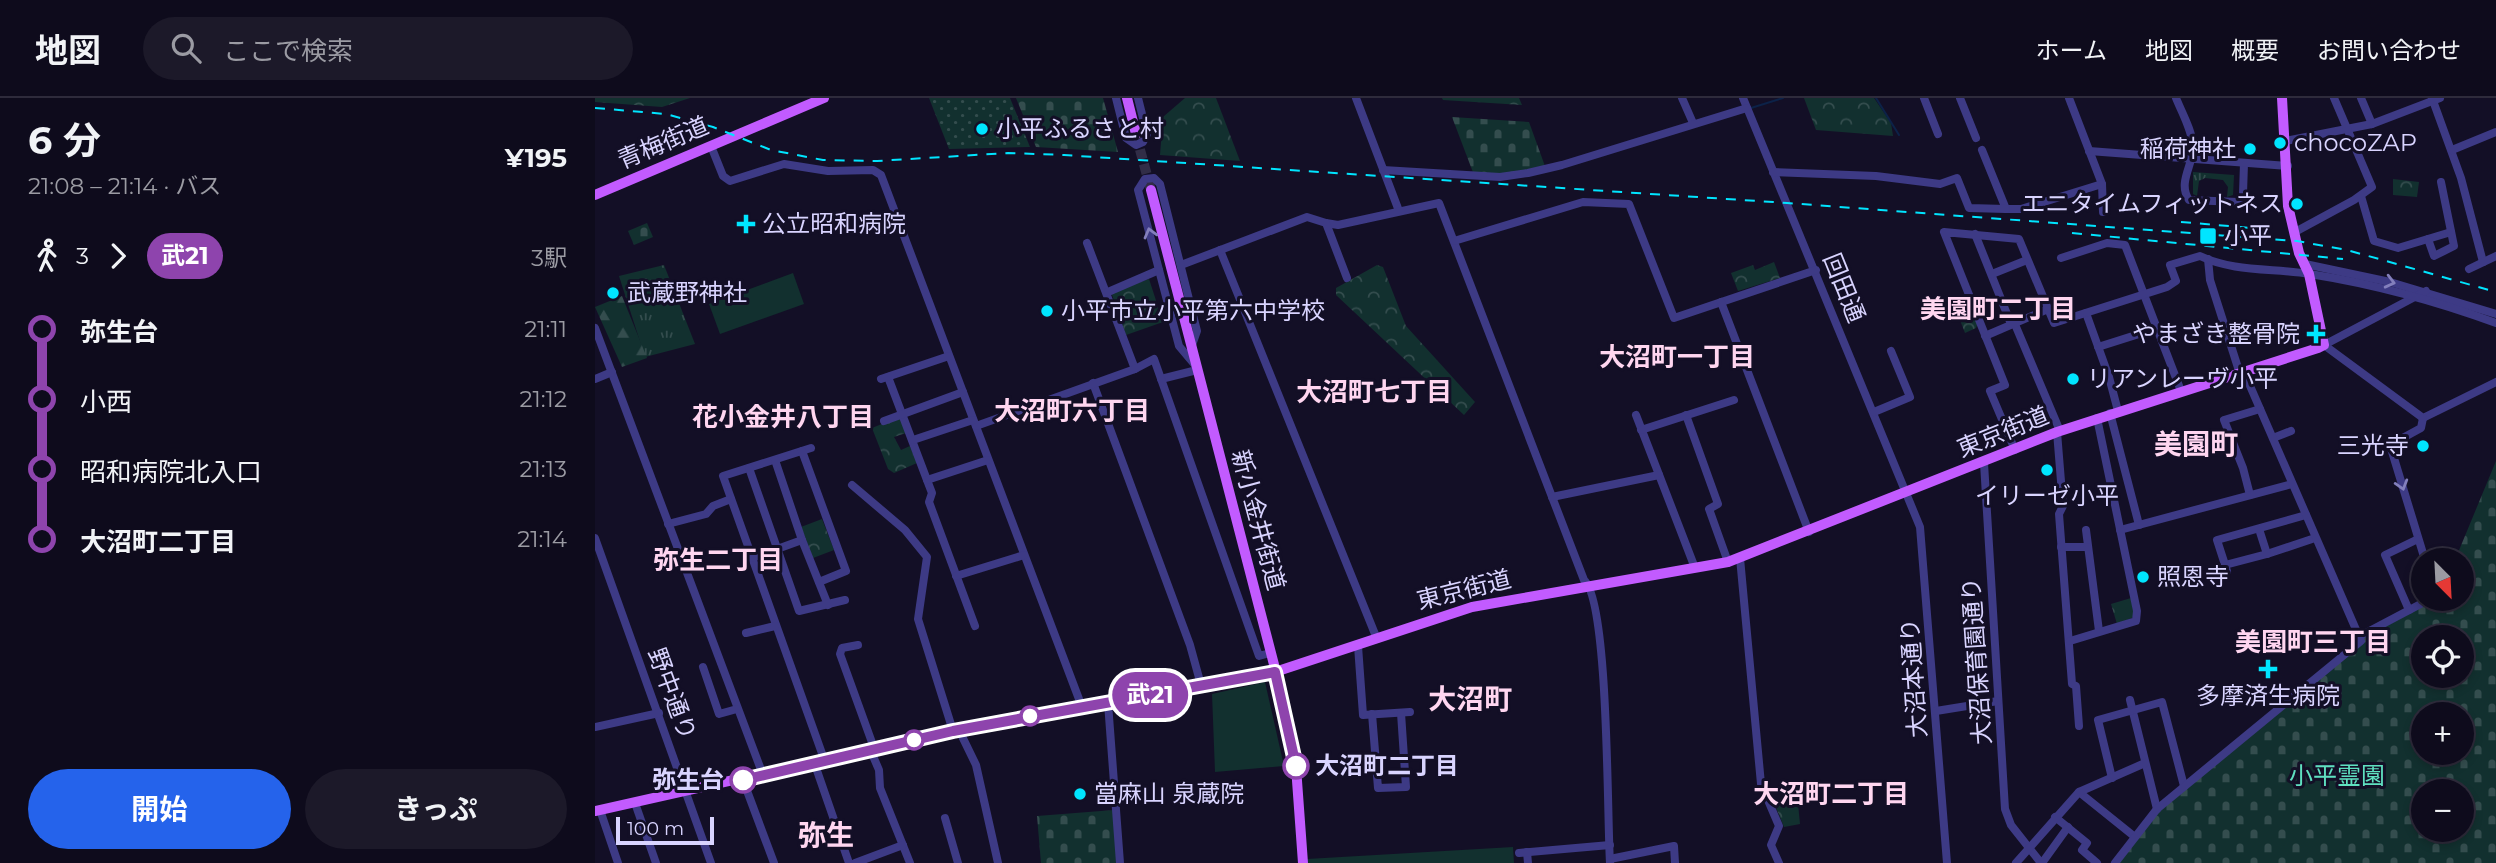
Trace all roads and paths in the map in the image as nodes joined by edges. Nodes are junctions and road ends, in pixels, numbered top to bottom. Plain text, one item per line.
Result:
1 (824, 98) edge
2 (1116, 98) edge
3 (1127, 98) edge
4 (1138, 98) edge
5 (1356, 98) edge
6 (1682, 98) edge
7 (1743, 98) edge
8 (1924, 98) edge
9 (1960, 98) edge
10 (2069, 98) edge
11 (2176, 98) edge
12 (2281, 98) edge
13 (2334, 98) edge
14 (2365, 99) edge
15 (2435, 99) edge
16 (1747, 108) junction
17 (1693, 123) junction
18 (2372, 124) junction
19 (2347, 130) junction
20 (2496, 132) edge
21 (1136, 134) tunnel mouth
22 (1938, 134) dead end
23 (1976, 138) dead end
24 (2285, 141) junction
25 (711, 146) junction
26 (1982, 150) dead end
27 (2452, 150) junction
28 (2089, 151) junction
29 (2192, 159) junction
30 (2244, 163) junction
31 (2288, 166) junction
32 (1383, 170) junction
33 (1773, 172) junction
34 (2441, 182) dead end
35 (2102, 184) junction
36 (1151, 190) tunnel mouth
37 (595, 195) edge
38 (2361, 196) junction
39 (2006, 209) junction
40 (1399, 211) junction
41 (2103, 212) dead end
42 (1326, 223) junction
43 (2295, 232) junction
44 (2451, 232) junction
45 (1975, 234) junction
46 (2428, 239) junction
47 (1454, 241) junction
48 (1087, 243) dead end
49 (1220, 250) junction
50 (2496, 256) edge
51 (2060, 258) dead end
52 (2027, 260) junction
53 (2208, 260) junction
54 (2483, 262) junction
55 (1181, 265) junction
56 (2307, 269) junction
57 (2469, 269) dead end
58 (1159, 270) junction
59 (1816, 270) junction
60 (1992, 274) junction
61 (1347, 278) dead end
62 (2426, 291) junction
63 (1108, 292) junction
64 (2144, 293) junction
65 (2413, 297) junction
66 (1721, 302) junction
67 (2048, 309) junction
68 (2086, 313) junction
69 (2496, 314) edge
70 (2013, 323) junction
71 (2496, 323) edge
72 (595, 328) edge
73 (2158, 328) junction
74 (1985, 335) junction
75 (2324, 345) junction
76 (2098, 347) junction
77 (1191, 348) junction
78 (1891, 351) dead end
79 (949, 356) junction
80 (1196, 368) junction
81 (1135, 369) junction
82 (612, 372) junction
83 (2242, 373) junction
84 (595, 379) edge
85 (1161, 379) junction
86 (2496, 382) edge
87 (1093, 383) junction
88 (2181, 391) junction
89 (963, 392) junction
90 (1734, 400) dead end
91 (2260, 409) junction
92 (902, 412) junction
93 (1874, 412) junction
94 (2114, 412) junction
95 (1636, 415) dead end
96 (1686, 415) junction
97 (2097, 418) junction
98 (2423, 418) junction
99 (884, 421) dead end
100 (975, 423) junction
101 (1641, 430) junction
102 (2291, 431) dead end
103 (2058, 432) junction
104 (2273, 438) junction
105 (913, 440) junction
106 (2015, 450) junction
107 (775, 460) junction
108 (988, 460) junction
109 (1984, 463) junction
110 (748, 468) junction
111 (1659, 475) junction
112 (927, 480) junction
113 (2292, 484) junction
114 (852, 485) dead end
115 (1907, 493) junction
116 (2250, 495) junction
117 (1552, 497) junction
118 (731, 499) junction
119 (2306, 514) junction
120 (668, 524) junction
121 (2139, 525) junction
122 (2259, 528) junction
123 (2086, 530) dead end
124 (2120, 530) junction
125 (1809, 532) junction
126 (595, 538) edge
127 (2315, 538) junction
128 (2418, 538) junction
129 (802, 540) junction
130 (2061, 547) junction
131 (2087, 547) junction
132 (2421, 548) edge
133 (777, 549) junction
134 (2267, 554) junction
135 (1024, 555) junction
136 (752, 558) junction
137 (1740, 558) junction
138 (599, 561) edge
139 (1728, 562) junction
140 (1695, 568) junction
141 (956, 576) junction
142 (819, 582) junction
143 (1590, 585) junction
144 (845, 600) dead end
145 (828, 605) junction
146 (2409, 610) joint
147 (775, 626) junction
148 (975, 626) dead end
149 (2099, 631) junction
150 (746, 633) dead end
151 (2360, 636) junction
152 (1377, 639) junction
153 (2070, 641) junction
154 (858, 645) dead end
155 (1358, 646) junction
156 (1270, 653) junction
157 (703, 667) dead end
158 (1275, 672) junction
159 (1201, 685) junction
160 (2130, 700) dead end
161 (1999, 701) junction
162 (1108, 703) junction
163 (1082, 707) junction
164 (737, 709) junction
165 (1936, 711) junction
166 (2132, 711) junction
167 (659, 713) junction
168 (1372, 714) junction
169 (2079, 726) dead end
170 (595, 727) edge
171 (956, 730) junction
172 (872, 749) junction
173 (819, 761) junction
174 (2145, 764) junction
175 (763, 775) junction
176 (2112, 778) junction
177 (743, 780) junction
178 (2184, 786) junction
179 (687, 792) junction
180 (2079, 792) junction
181 (635, 803) junction
182 (2157, 809) junction
183 (597, 811) edge
184 (2055, 817) junction
185 (945, 818) dead end
186 (2068, 827) junction
187 (2135, 837) junction
188 (904, 845) junction
189 (1610, 845) junction
190 (2029, 849) junction
191 (1541, 851) junction
192 (1610, 861) edge
193 (618, 863) edge
194 (656, 863) edge
195 (711, 863) edge
196 (774, 863) edge
197 (849, 863) edge
198 (855, 863) edge
199 (910, 863) edge
200 (958, 863) edge
201 (998, 863) edge
202 (1120, 863) edge
203 (1303, 863) edge
204 (1528, 863) edge
205 (1542, 863) edge
206 (1675, 863) edge
207 (1779, 863) edge
208 (1947, 863) edge
209 (2016, 863) edge
210 (2041, 863) edge
211 (2097, 863) edge
212 (2115, 863) edge

1 - 25 main road, 青梅街道
2 - 4 street
3 - 21 main road
5 - 32 street
6 - 17 street
7 - 16 street, 回田通
8 - 22 street
9 - 23 street
10 - 28 street
11 - 29 street
12 - 24 main road
13 - 19 street
14 - 18 street
15 - 18 street
15 - 27 street
16 - 17 street
16 - 33 street, 回田通
17 - 32 street
18 - 19 street
19 - 24 street
19 - 38 street
20 - 27 street
24 - 31 main road
25 - 37 main road, 青梅街道
25 - 79 street
26 - 39 street
27 - 54 street
28 - 29 street
28 - 35 street
29 - 30 street
29 - 30 street
30 - 31 street
31 - 43 main road
32 - 40 street
33 - 39 street
33 - 59 street, 回田通
34 - 44 street
35 - 39 street
35 - 41 street
36 - 77 main road, 新小金井街道
38 - 43 street
38 - 46 street
40 - 42 street
40 - 47 street
42 - 49 street
42 - 61 street
43 - 56 main road
44 - 46 street
44 - 46 street
45 - 52 street
45 - 60 street
45 - 74 street
47 - 66 street
47 - 117 street
48 - 63 street
49 - 55 street
49 - 152 street
50 - 54 street
51 - 64 street
52 - 60 street
52 - 67 street
53 - 56 street
53 - 64 street
53 - 83 street
54 - 57 street
58 -> 55 street
55 - 77 street
56 -> 62 street
56 - 65 street
56 - 75 main road
58 - 63 street
58 - 80 street
59 - 66 street
59 - 93 street, 回田通
60 - 70 street
62 - 65 street
62 - 69 street
63 - 81 street
64 - 68 street
64 - 73 street
65 - 71 street
65 - 75 street
66 - 125 street
67 - 68 street
67 - 70 street
68 - 76 street
70 - 74 street
70 - 103 street
72 - 82 street
73 - 76 street
73 - 88 street
74 - 106 street
75 - 83 main road, 東京街道
75 - 98 street
76 - 94 street
77 - 80 main road, 新小金井街道
78 - 93 street
79 - 89 street
79 - 92 street
80 - 85 street
80 - 156 main road, 新小金井街道
81 - 85 street
81 - 87 street
82 - 84 street
82 - 120 street
83 - 88 main road, 東京街道
83 - 91 street
85 - 156 street
86 - 98 street
87 - 100 street
87 - 159 street
88 - 94 main road, 東京街道
89 - 92 street
89 - 100 street
90 - 96 street
91 - 104 street
91 - 116 street
92 - 99 street
92 - 105 street
93 - 115 street, 回田通
94 - 97 main road, 東京街道
94 - 121 street
95 - 101 street
96 - 101 street
96 - 139 street
97 - 103 main road, 東京街道
97 - 124 street
98 -> 128 street
100 - 105 street
100 - 108 street
101 - 111 street
102 - 104 street
103 - 106 main road, 東京街道
103 - 130 street
104 - 113 street
105 - 112 street
106 - 109 main road, 東京街道
107 - 110 street
107 - 129 street
107 - 142 street
108 - 112 street
108 - 135 street
109 - 115 main road, 東京街道
109 - 161 street, 大沼保育園通り
110 - 118 street
110 - 133 street
111 - 117 street
111 - 140 street
112 - 141 street
113 - 116 street
113 - 119 street
114 - 171 street
115 - 125 main road, 東京街道
115 - 165 street, 大沼本通り
116 - 121 street
117 - 143 street
118 - 120 street
118 - 136 street
119 - 122 street
119 - 127 street
120 - 164 street
121 - 124 street
122 - 134 street
122 - 134 street
123 - 131 street
124 - 149 street
125 - 137 main road, 東京街道
126 - 138 street, 野中通り
127 - 134 street
127 - 151 street
128 - 132 street
128 - 146 street
129 - 133 street
129 - 142 street
130 - 131 street
130 - 153 street
131 - 149 street
133 - 136 street
133 - 145 street
135 - 141 street
135 - 163 street
136 - 147 street
137 - 139 main road, 東京街道
137 - 207 street
138 - 167 street, 野中通り
139 - 140 main road, 東京街道
140 - 143 main road, 東京街道
141 - 148 street
142 - 145 street
143 - 152 main road, 東京街道
143 - 189 street
144 - 145 street
146 - 151 street
147 - 150 street
147 - 173 street
149 - 153 street
151 - 178 street
152 - 155 main road, 東京街道
153 - 169 street
154 - 172 street
155 - 158 main road, 東京街道
155 - 168 street
156 - 158 main road, 新小金井街道
157 - 164 street
158 - 159 main road, 東京街道
158 - 203 main road, 新小金井街道
159 - 162 main road, 東京街道
160 - 166 street
161 - 165 street
161 - 190 street, 大沼保育園通り
162 - 163 main road, 東京街道
162 - 202 street
163 - 171 main road, 東京街道
164 - 175 street
165 - 208 street, 大沼本通り
166 - 174 street
166 - 176 street
166 - 178 street
167 - 170 street
167 - 179 street, 野中通り
168 - 168 street
171 - 172 main road, 東京街道
171 - 201 street
172 - 173 main road, 東京街道
172 - 188 street
173 - 175 main road, 東京街道
173 - 197 street
174 - 176 street
174 - 182 street
175 - 177 main road, 東京街道
176 - 180 street
177 - 179 main road, 東京街道
177 - 196 street
178 - 182 street
179 - 181 main road, 東京街道
179 - 195 street, 野中通り
180 - 184 street
180 - 187 street
181 - 183 main road, 東京街道
181 - 194 street
182 - 187 street
183 - 193 street
184 - 186 street
184 - 190 street
185 - 200 street
186 - 210 street
186 - 211 street
187 - 212 street
188 - 198 street
188 - 199 street
189 - 191 street
189 - 192 street
190 - 209 street
190 - 210 street, 大沼保育園通り
191 - 204 street
191 - 205 street
192 - 206 street

